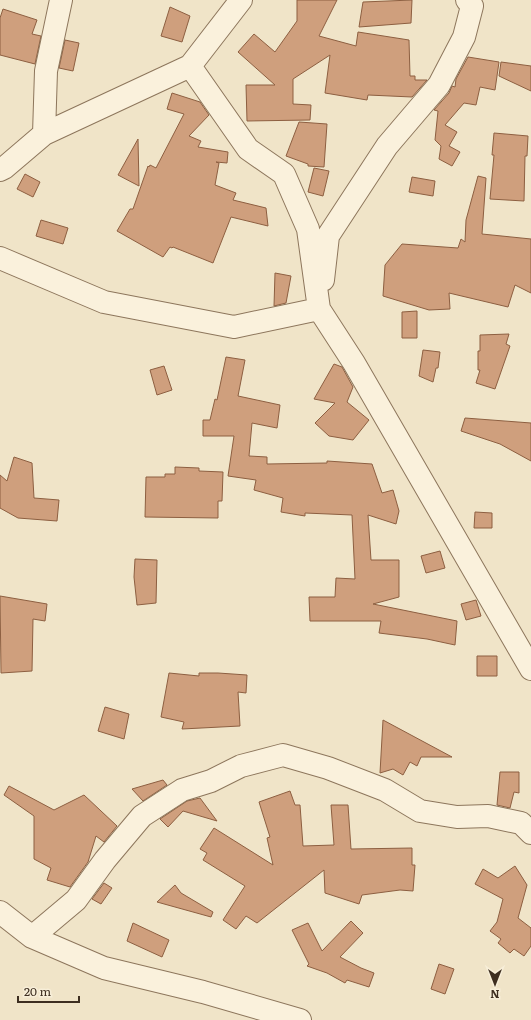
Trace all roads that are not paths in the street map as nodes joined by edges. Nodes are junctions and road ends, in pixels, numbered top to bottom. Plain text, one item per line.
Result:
1 (61, 0) edge
2 (241, 0) edge
3 (467, 0) edge
4 (190, 66) junction
5 (44, 134) junction
6 (0, 170) edge
7 (0, 258) edge
8 (319, 309) junction
9 (531, 669) edge
10 (531, 834) edge
11 (0, 912) edge
12 (32, 937) junction
13 (300, 1020) edge

1 - 5 street
2 - 4 street
3 - 8 street
4 - 5 street
4 - 8 street
5 - 6 street
7 - 8 street
8 - 9 street
10 - 12 street
11 - 12 street
12 - 13 street

